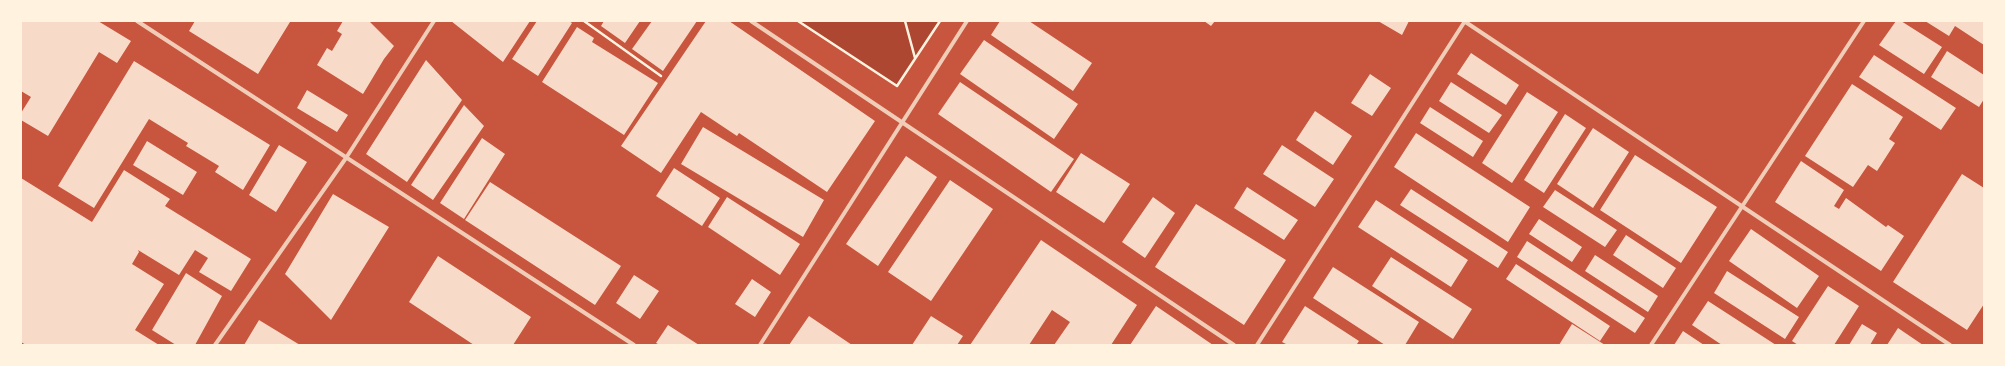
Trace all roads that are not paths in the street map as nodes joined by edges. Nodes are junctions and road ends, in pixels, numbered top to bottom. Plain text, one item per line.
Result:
1 (137, 21) edge
2 (434, 21) edge
3 (751, 21) edge
4 (966, 21) edge
5 (1464, 21) edge
6 (1864, 21) edge
7 (901, 122) junction
8 (346, 158) junction
9 (1742, 206) junction
10 (215, 345) edge
11 (634, 345) edge
12 (760, 345) edge
13 (1234, 345) edge
14 (1257, 345) edge
15 (1651, 345) edge
16 (1950, 345) edge

1 - 8 street
2 - 8 street
3 - 7 street
4 - 7 street
5 - 9 street
5 - 14 street
6 - 9 street
7 - 12 street
7 - 13 street
8 - 10 street
8 - 11 street
9 - 15 street
9 - 16 street

